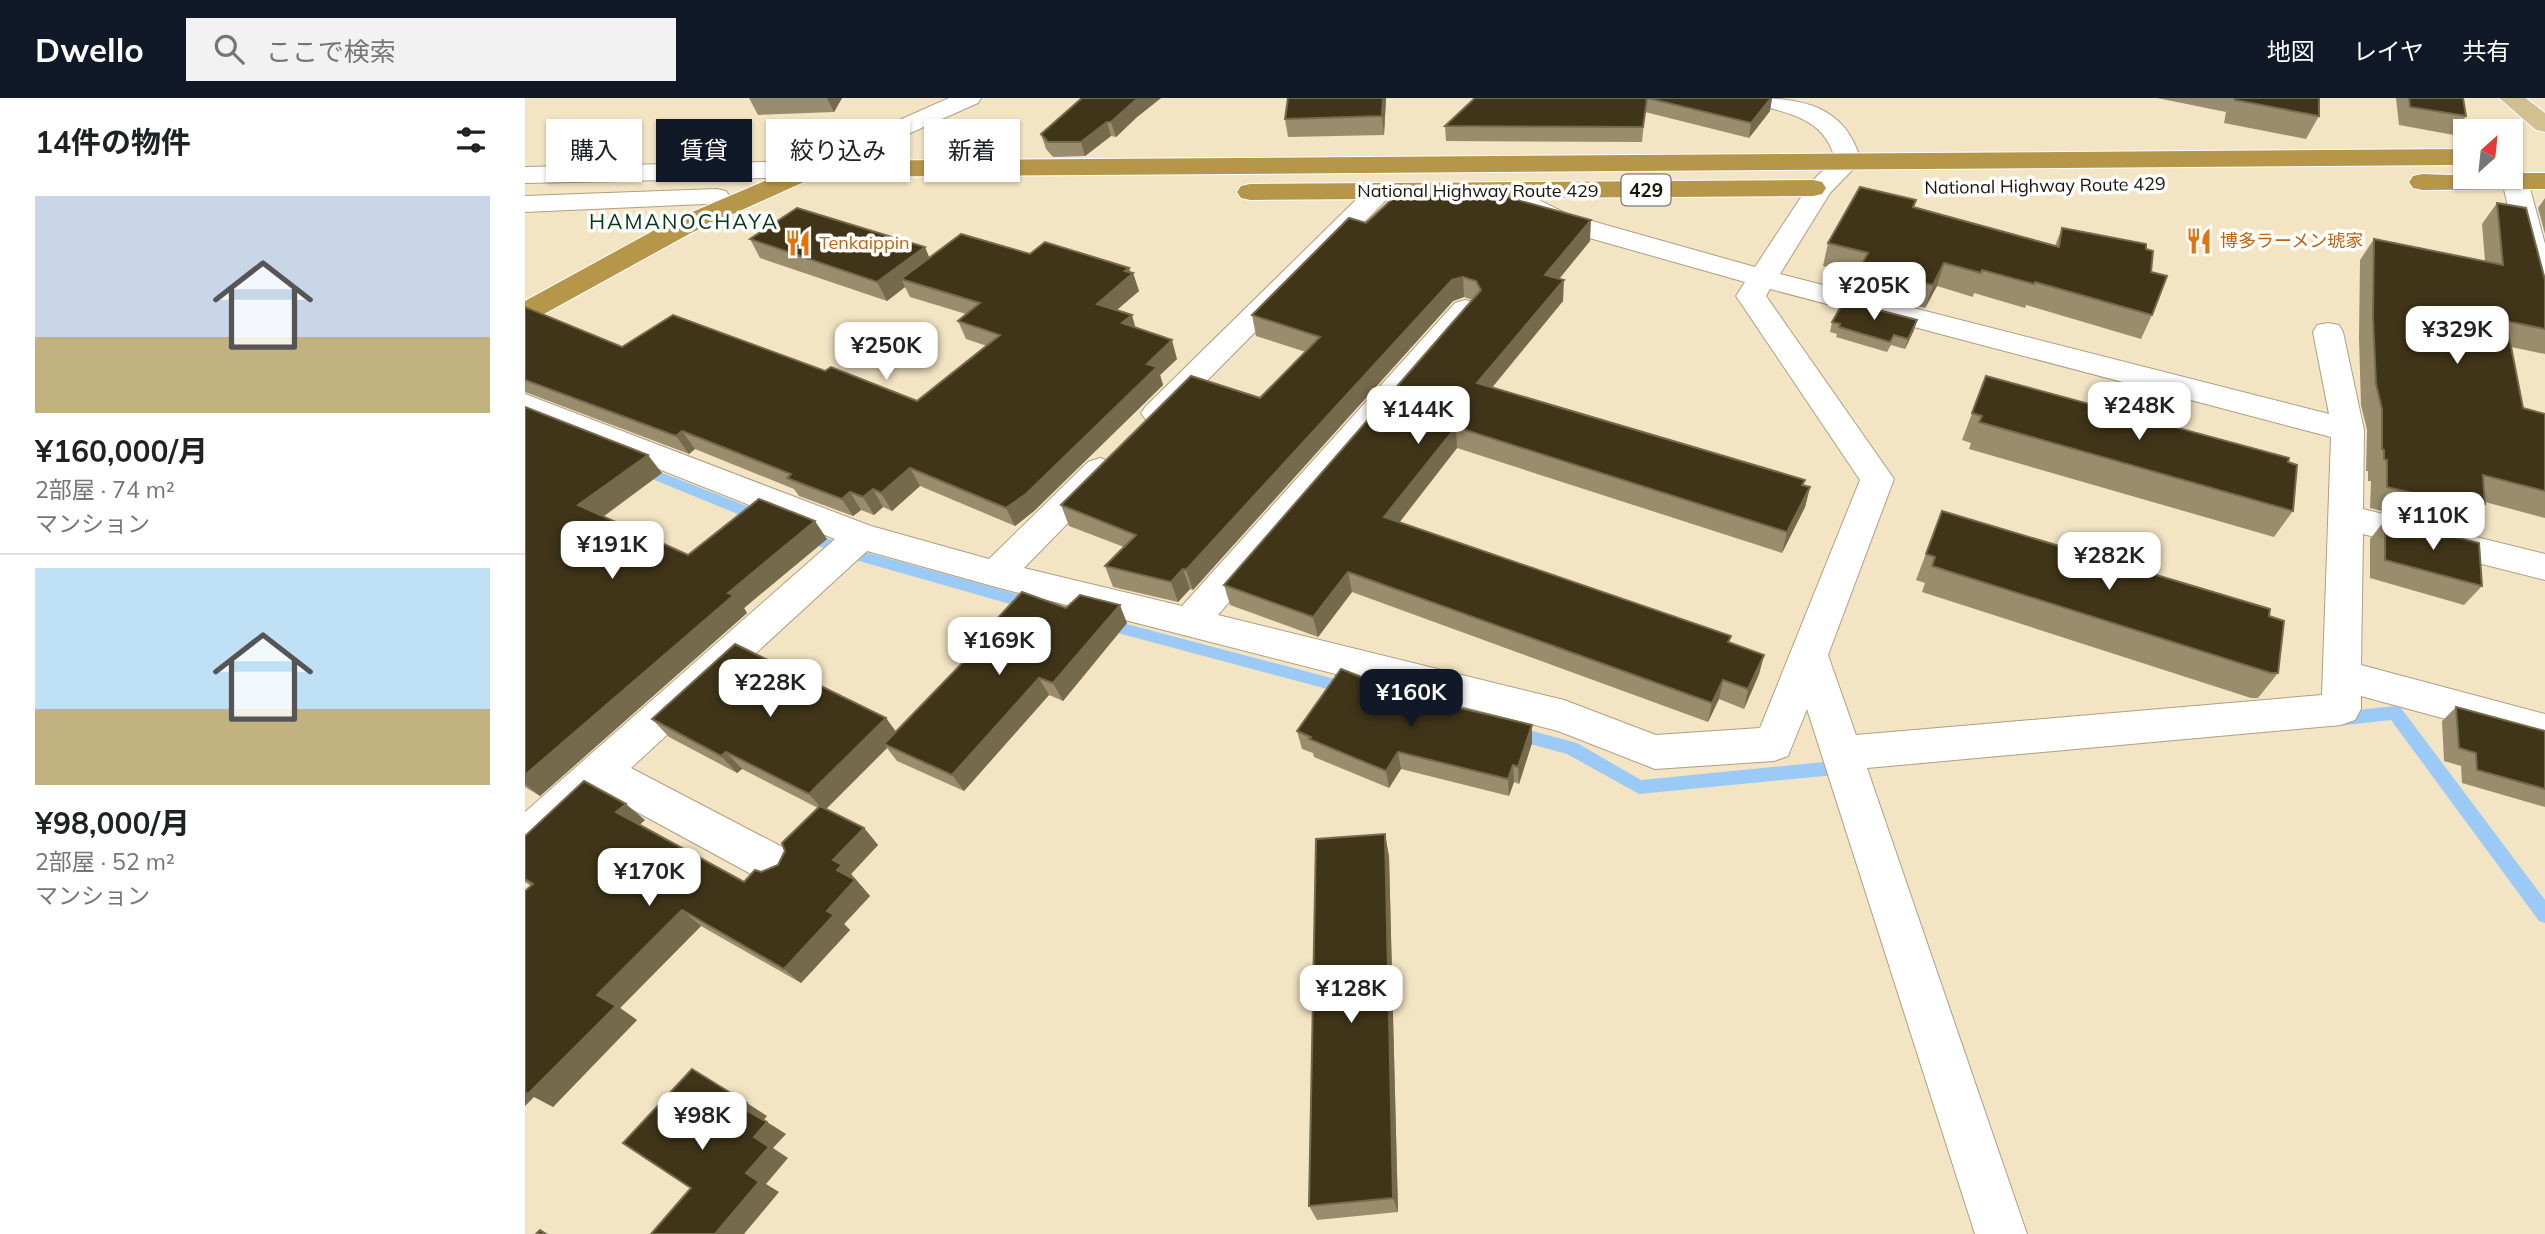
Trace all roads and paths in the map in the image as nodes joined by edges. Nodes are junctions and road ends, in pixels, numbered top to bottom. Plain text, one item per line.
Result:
1 (969, 98) edge
2 (1759, 98) edge
3 (2511, 98) edge
4 (910, 125) edge
5 (2545, 125) edge
6 (2453, 157) edge
7 (1848, 161) junction
8 (910, 168) edge
9 (766, 170) edge
10 (525, 175) edge
11 (2523, 181) edge
12 (2545, 181) edge
13 (781, 182) edge
14 (2453, 182) edge
15 (2348, 183) dead end
16 (1862, 187) edge
17 (1820, 188) junction
18 (2517, 189) edge
19 (1500, 191) junction
20 (1122, 192) dead end
21 (1229, 192) dead end
22 (1379, 192) junction
23 (748, 196) junction
24 (525, 204) edge
25 (1762, 278) junction
26 (2545, 299) edge
27 (1465, 309) edge
28 (525, 313) edge
29 (2328, 332) dead end
30 (525, 404) edge
31 (2349, 430) junction
32 (2346, 517) junction
33 (851, 546) junction
34 (2545, 567) edge
35 (996, 574) junction
36 (1190, 622) junction
37 (1809, 655) junction
38 (2341, 675) junction
39 (2545, 730) edge
40 (1845, 762) junction
41 (601, 772) junction
42 (525, 839) edge
43 (777, 866) edge
44 (2001, 1234) edge

1 - 4 street
2 - 7 street
3 - 5 main road
6 - 7 highway, National Highway Route 429 / 429
7 - 8 highway, National Highway Route 429 / 429
7 - 17 street
9 - 10 street
11 - 12 highway
13 - 23 highway, National Highway Route 429 / 429
14 - 15 highway
16 - 17 highway, National Highway Route 429 / 429
17 - 19 highway, National Highway Route 429 / 429
17 - 25 street
18 - 26 street
19 - 22 highway, National Highway Route 429 / 429
19 - 25 street
20 - 23 highway, National Highway Route 429 / 429
21 - 22 highway, National Highway Route 429 / 429
22 - 35 street
23 - 24 street
23 - 28 highway, National Highway Route 429 / 429
25 - 31 street
25 - 37 street
27 - 36 street
29 - 31 street
30 - 33 street
31 - 32 street
32 - 34 street
32 - 38 street
33 - 35 street
33 - 41 street
35 - 36 street
36 - 37 street
37 - 40 street
38 - 39 street
38 - 40 street
40 - 44 street
41 - 42 street
41 - 43 street

